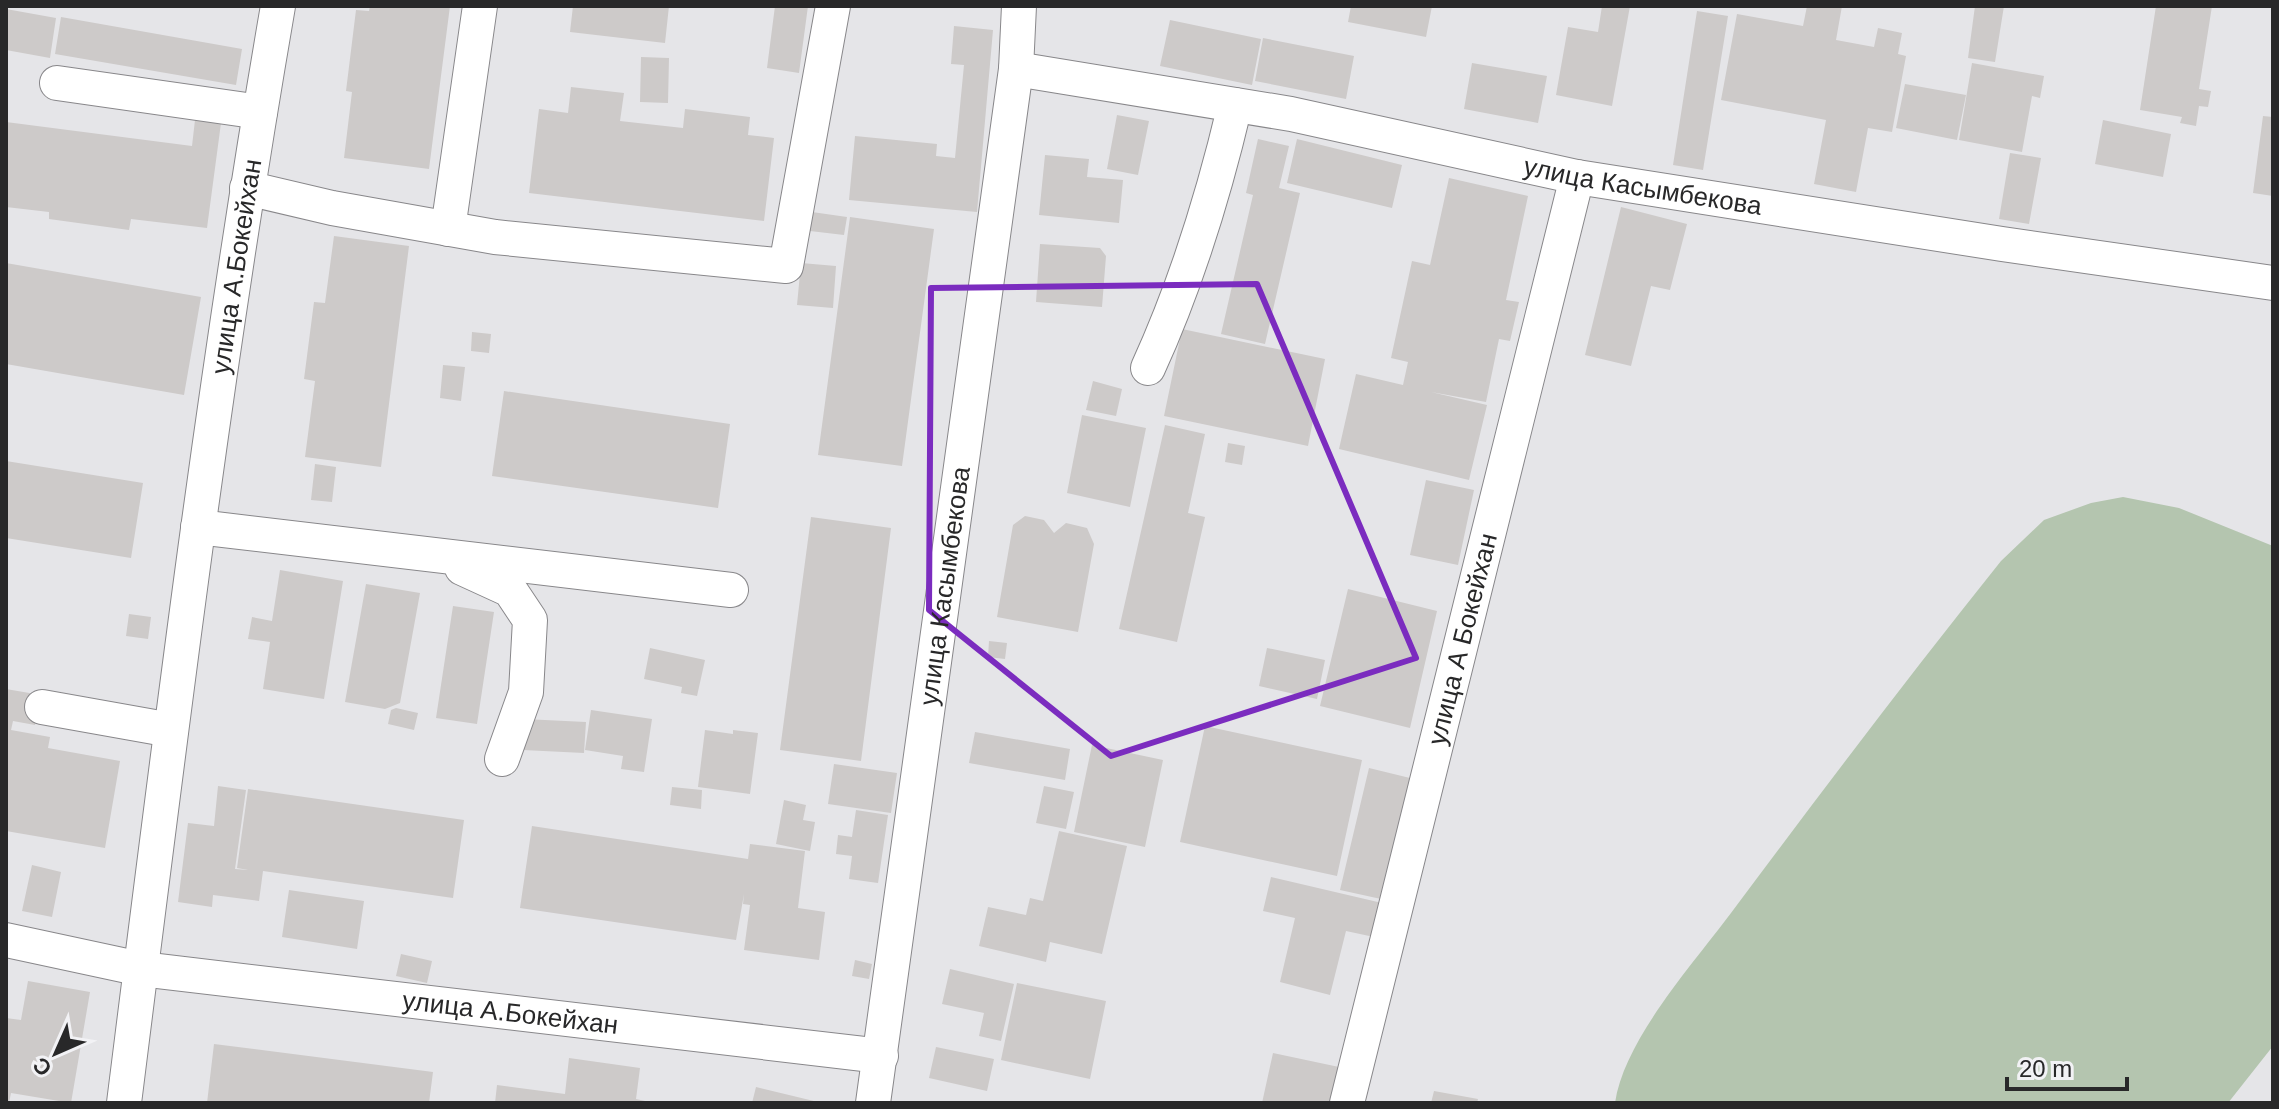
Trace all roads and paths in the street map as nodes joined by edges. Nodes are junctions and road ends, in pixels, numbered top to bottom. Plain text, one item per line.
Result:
1 (278, 6) edge
2 (480, 6) edge
3 (833, 6) edge
4 (1019, 6) edge
5 (1016, 69) junction
6 (57, 83) dead end
7 (1235, 105) junction
8 (260, 112) junction
9 (1577, 177) junction
10 (247, 188) junction
11 (448, 229) junction
12 (2273, 283) edge
13 (1148, 368) dead end
14 (198, 527) junction
15 (428, 554) junction
16 (731, 590) dead end
17 (42, 707) dead end
18 (171, 730) junction
19 (502, 759) dead end
20 (6, 940) edge
21 (141, 969) junction
22 (881, 1056) junction
23 (124, 1103) edge
24 (873, 1103) edge
25 (1347, 1103) edge

1 - 8 street, улица А.Бокейхан
2 - 11 street
3 - 11 street
4 - 5 street, улица Касымбекова
5 - 7 street, улица Касымбекова
5 - 22 street, улица Касымбекова
6 - 8 street
7 - 9 street, улица Касымбекова
7 - 13 street
8 - 10 street, улица А.Бокейхан
9 - 12 street, улица Касымбекова
9 - 25 street, улица А Бокейхан
10 - 11 street
10 - 14 street, улица А.Бокейхан
14 - 15 street
14 - 18 street, улица А.Бокейхан
15 - 16 street
15 - 19 street
17 - 18 street
18 - 21 street, улица А.Бокейхан
20 - 21 street, улица А.Бокейхан
21 - 22 street, улица А.Бокейхан
21 - 23 street, улица А.Бокейхан
22 - 24 street, улица Касымбекова

